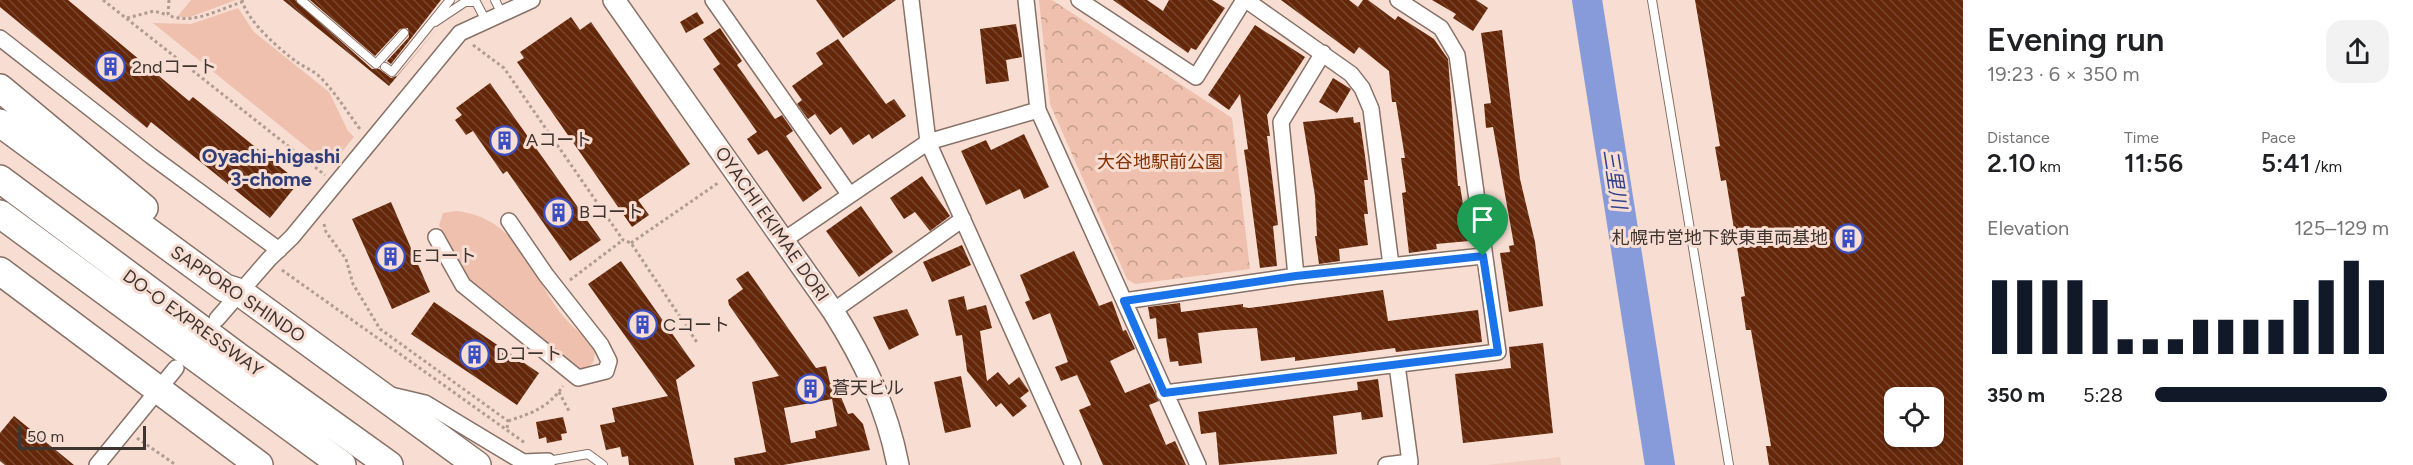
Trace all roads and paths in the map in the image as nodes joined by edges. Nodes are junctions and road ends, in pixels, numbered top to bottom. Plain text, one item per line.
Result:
1 (103, 0) edge
2 (169, 0) edge
3 (301, 0) edge
4 (450, 0) edge
5 (532, 0) edge
6 (614, 0) edge
7 (713, 0) edge
8 (911, 0) edge
9 (1026, 0) edge
10 (1079, 0) edge
11 (1245, 0) edge
12 (1398, 0) edge
13 (1652, 0) edge
14 (242, 1) edge
15 (499, 7) edge
16 (168, 15) junction
17 (126, 18) junction
18 (486, 21) junction
19 (431, 24) junction
20 (404, 33) dead end
21 (0, 38) edge
22 (469, 42) dead end
23 (1323, 53) junction
24 (385, 67) dead end
25 (0, 88) edge
26 (1038, 110) junction
27 (0, 123) edge
28 (363, 133) dead end
29 (928, 142) junction
30 (327, 177) dead end
31 (0, 179) edge
32 (718, 183) dead end
33 (849, 194) junction
34 (0, 214) edge
35 (323, 219) dead end
36 (963, 219) junction
37 (509, 220) dead end
38 (436, 237) dead end
39 (623, 240) junction
40 (784, 240) junction
41 (631, 243) junction
42 (279, 250) junction
43 (1483, 256) junction
44 (1391, 265) junction
45 (282, 270) dead end
46 (0, 271) edge
47 (1296, 276) junction
48 (568, 281) dead end
49 (0, 293) edge
50 (240, 294) junction
51 (1124, 301) junction
52 (833, 311) junction
53 (217, 319) dead end
54 (698, 345) dead end
55 (1397, 365) junction
56 (176, 368) dead end
57 (572, 372) junction
58 (157, 391) junction
59 (376, 392) junction
60 (559, 392) junction
61 (1164, 393) junction
62 (570, 413) dead end
63 (508, 421) junction
64 (507, 429) junction
65 (136, 437) dead end
66 (548, 460) junction
67 (97, 465) edge
68 (176, 465) edge
69 (259, 465) edge
70 (342, 465) edge
71 (388, 465) edge
72 (477, 465) edge
73 (603, 465) edge
74 (898, 465) edge
75 (1073, 465) edge
76 (1198, 465) edge
77 (1386, 465) edge
78 (1729, 465) edge

1 - 17 path
2 - 16 path
3 - 20 lane
4 - 19 lane
5 - 15 street
6 - 40 street, OYACHI EKIMAE DORI
7 - 33 street
8 - 29 street
9 - 26 street
10 - 11 street
11 - 23 street
12 - 43 street
13 - 78 lane
14 - 16 path
14 - 28 path
15 - 18 street
16 - 17 path
17 - 30 path
18 - 19 lane
18 - 42 street
19 - 24 lane
21 - 42 street
22 - 39 path
23 - 44 street
23 - 47 street
25 - 50 highway
26 - 29 street
26 - 51 street
27 - 50 highway, SAPPORO SHINDO
29 - 33 street
29 - 36 street
31 - 71 highway, DO-O EXPRESSWAY
32 - 41 path
33 - 40 street
34 - 70 highway, DO-O EXPRESSWAY
35 - 63 path
36 - 52 street
36 - 75 street
37 - 57 street
38 - 57 street
39 - 41 path
39 - 48 path
40 - 52 street, OYACHI EKIMAE DORI
41 - 54 path
42 - 50 street
43 - 44 street
43 - 55 street
44 - 47 street
45 - 64 path
46 - 58 highway
47 - 51 street
49 - 58 highway
50 - 53 street
50 - 59 highway, SAPPORO SHINDO
51 - 61 street
52 - 74 street, OYACHI EKIMAE DORI
55 - 61 street
55 - 77 street
56 - 58 street
57 - 60 path
58 - 67 street
58 - 69 highway
59 - 66 street
59 - 72 highway, SAPPORO SHINDO
60 - 62 path
60 - 63 path
61 - 76 street
63 - 64 path
64 - 66 path
65 - 68 path
66 - 73 lane

